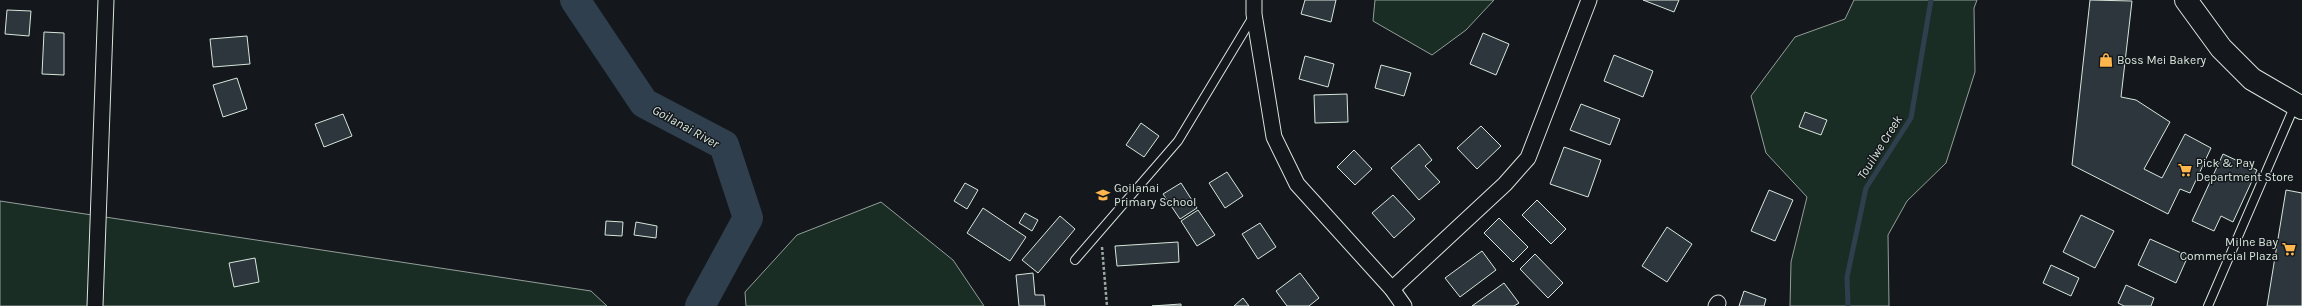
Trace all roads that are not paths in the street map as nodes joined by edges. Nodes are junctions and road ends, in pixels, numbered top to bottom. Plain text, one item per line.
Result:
1 (106, 0) edge
2 (1589, 0) edge
3 (2186, 0) edge
4 (1254, 7) edge
5 (2298, 106) edge
6 (1075, 260) dead end
7 (1392, 289) junction
8 (95, 306) edge
9 (1404, 306) edge
10 (2208, 306) edge

1 - 8 street
2 - 7 street
3 - 5 main road
4 - 6 lane
4 - 7 street
5 - 10 lane
7 - 9 street

